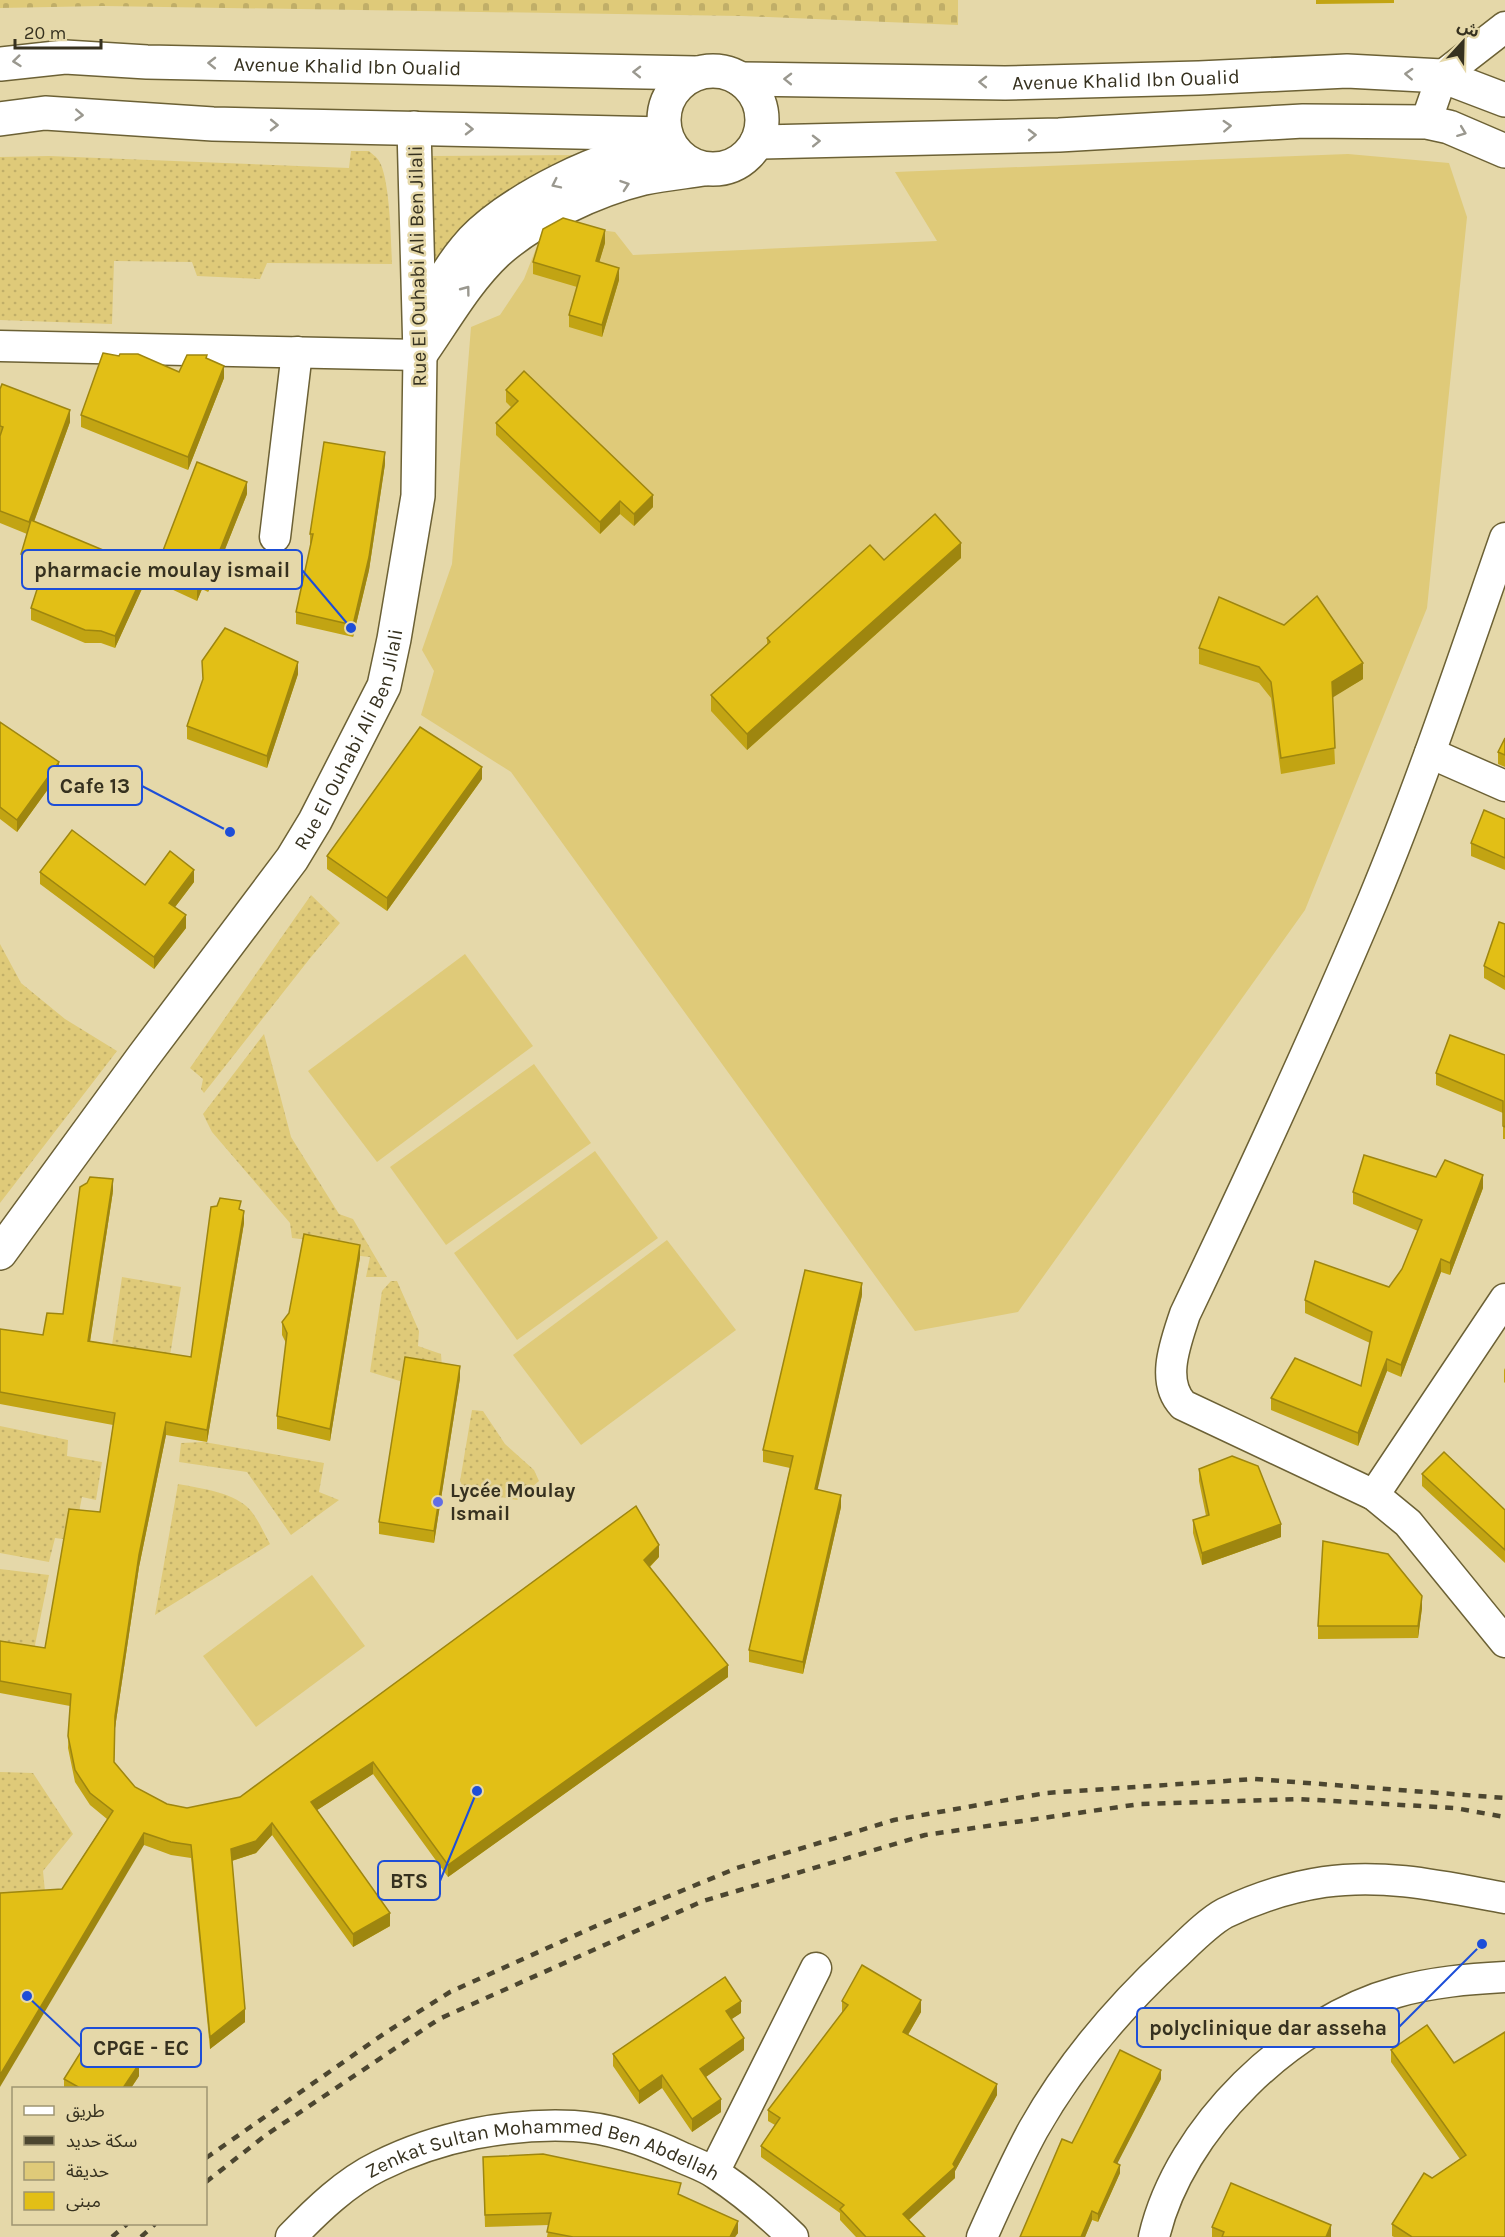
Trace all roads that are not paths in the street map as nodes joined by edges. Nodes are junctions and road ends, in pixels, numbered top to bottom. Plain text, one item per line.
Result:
1 (1505, 27) edge
2 (0, 64) edge
3 (696, 73) junction
4 (1442, 76) junction
5 (740, 79) junction
6 (1505, 100) edge
7 (0, 119) edge
8 (1426, 122) junction
9 (414, 128) junction
10 (668, 140) junction
11 (757, 142) junction
12 (1505, 151) edge
13 (704, 169) junction
14 (419, 341) junction
15 (2, 351) edge
16 (297, 352) junction
17 (275, 537) dead end
18 (1505, 538) edge
19 (1430, 753) junction
20 (1505, 786) edge
21 (0, 1253) edge
22 (1505, 1299) edge
23 (1374, 1495) junction
24 (1505, 1642) edge
25 (1505, 1898) edge
26 (816, 1968) dead end
27 (1505, 1977) edge
28 (714, 2172) junction
29 (291, 2237) edge
30 (793, 2237) edge
31 (982, 2237) edge
32 (1154, 2237) edge

1 - 4 street
3 -> 2 main road, Avenue Khalid Ibn Oualid
3 - 5 main road
3 - 10 main road
4 -> 5 main road, Avenue Khalid Ibn Oualid
4 - 6 main road, Avenue Khalid Ibn Oualid
4 - 8 street
5 - 11 main road
7 -> 9 main road
11 -> 8 main road
8 -> 12 main road
9 -> 10 main road
9 - 14 main road, Rue El Ouhabi Ali Ben Jilali
10 - 13 main road
10 -> 14 main road
11 - 13 main road
14 -> 13 main road
14 - 16 street
14 - 21 main road, Rue El Ouhabi Ali Ben Jilali
15 - 16 street
16 - 17 street
18 - 19 street
19 - 20 street
19 - 23 street
22 - 23 street
23 - 24 street
25 - 31 street
26 - 28 street
27 - 32 street
28 - 29 street, Zenkat Sultan Mohammed Ben Abdellah
28 - 30 street, Zenkat Sultan Mohammed Ben Abdellah

